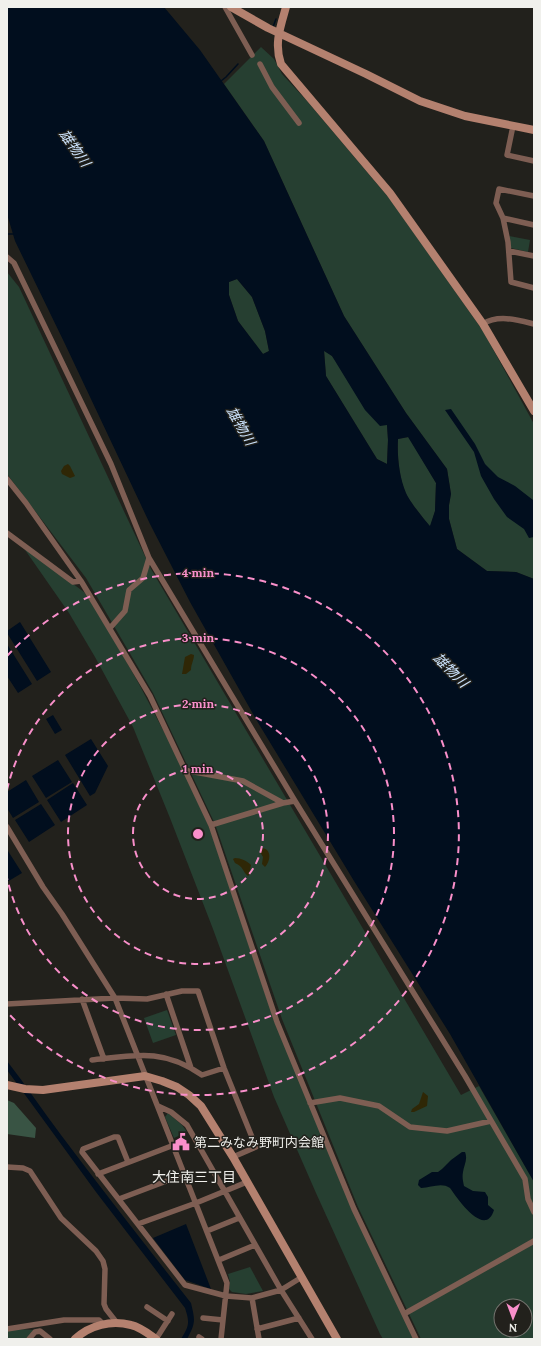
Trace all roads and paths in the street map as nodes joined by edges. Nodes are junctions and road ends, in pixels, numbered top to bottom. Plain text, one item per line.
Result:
1 (225, 7) edge
2 (231, 7) edge
3 (286, 7) edge
4 (274, 31) junction
5 (252, 55) dead end
6 (260, 64) dead end
7 (299, 123) dead end
8 (513, 126) junction
9 (534, 130) edge
10 (534, 161) edge
11 (534, 196) edge
12 (503, 218) junction
13 (534, 225) edge
14 (509, 251) junction
15 (534, 256) edge
16 (7, 257) edge
17 (534, 288) edge
18 (483, 324) junction
19 (534, 324) edge
20 (534, 411) edge
21 (7, 479) edge
22 (7, 533) edge
23 (149, 558) junction
24 (81, 581) junction
25 (110, 628) junction
26 (184, 770) junction
27 (295, 801) junction
28 (283, 803) junction
29 (211, 826) junction
30 (7, 827) edge
31 (166, 994) junction
32 (115, 998) junction
33 (82, 999) junction
34 (7, 1004) edge
35 (137, 1055) junction
36 (104, 1059) junction
37 (92, 1060) dead end
38 (191, 1068) junction
39 (224, 1068) junction
40 (145, 1076) junction
41 (8, 1085) edge
42 (310, 1103) junction
43 (158, 1106) junction
44 (491, 1121) junction
45 (174, 1145) junction
46 (233, 1158) junction
47 (128, 1162) junction
48 (7, 1167) edge
49 (98, 1174) junction
50 (185, 1174) junction
51 (247, 1182) junction
52 (224, 1191) junction
53 (119, 1200) junction
54 (196, 1203) junction
55 (534, 1212) edge
56 (239, 1218) junction
57 (138, 1224) junction
58 (207, 1231) junction
59 (534, 1241) edge
60 (255, 1245) junction
61 (218, 1260) junction
62 (302, 1277) junction
63 (281, 1290) junction
64 (226, 1296) junction
65 (252, 1298) junction
66 (147, 1307) dead end
67 (172, 1314) dead end
68 (404, 1314) junction
69 (203, 1318) dead end
70 (299, 1318) junction
71 (223, 1320) junction
72 (168, 1321) junction
73 (117, 1323) junction
74 (37, 1324) junction
75 (103, 1324) junction
76 (7, 1329) edge
77 (257, 1329) junction
78 (38, 1331) junction
79 (29, 1339) edge
80 (50, 1339) edge
81 (75, 1339) edge
82 (156, 1339) edge
83 (221, 1339) edge
84 (259, 1339) edge
85 (312, 1339) edge
86 (337, 1339) edge
87 (416, 1339) edge

1 - 5 street
2 - 4 street
3 - 4 street
4 - 8 street
4 - 18 street
6 - 7 street
8 - 9 street
8 - 10 street
11 - 12 street
12 - 13 street
12 - 14 street
14 - 15 street
14 - 17 street
16 - 23 street
18 - 19 street
18 - 20 street
21 - 24 street
22 - 24 street
23 - 25 street
23 - 27 street
24 - 25 street
25 - 26 street
26 - 28 street
26 - 29 street
27 - 28 street
27 - 44 street
28 - 29 street
29 - 42 street
30 - 32 street
31 - 32 street
31 - 38 street
31 - 39 street
32 - 33 street
32 - 35 street
33 - 34 street
33 - 36 street
35 - 36 street
35 - 38 street
35 - 40 street
36 - 37 street
38 - 39 street
39 - 46 street
40 - 41 street
40 - 43 street
40 - 46 street
42 - 44 street
42 - 68 street
43 - 45 street
43 - 52 street
44 - 55 street
45 - 47 street
45 - 50 street
46 - 51 street
47 - 49 street
47 - 49 street
48 - 73 street
49 - 53 street
50 - 53 street
50 - 54 street
51 - 52 street
51 - 62 street
52 - 54 street
52 - 56 street
53 - 57 street
54 - 57 street
54 - 58 street
56 - 58 street
56 - 60 street
57 - 64 street
58 - 61 street
59 - 68 street
60 - 61 street
60 - 63 street
61 - 64 street
62 - 63 street
62 - 86 street
63 - 65 street
63 - 70 street
64 - 65 street
64 - 71 street
65 - 77 street
66 - 72 street
67 - 72 street
68 - 87 street
69 - 71 street
70 - 77 street
70 - 85 street
71 - 83 street
72 - 82 street
73 - 75 street
73 - 82 street
74 - 75 street
74 - 76 street
74 - 78 street
75 - 81 street
77 - 84 street
78 - 79 street
78 - 80 street

